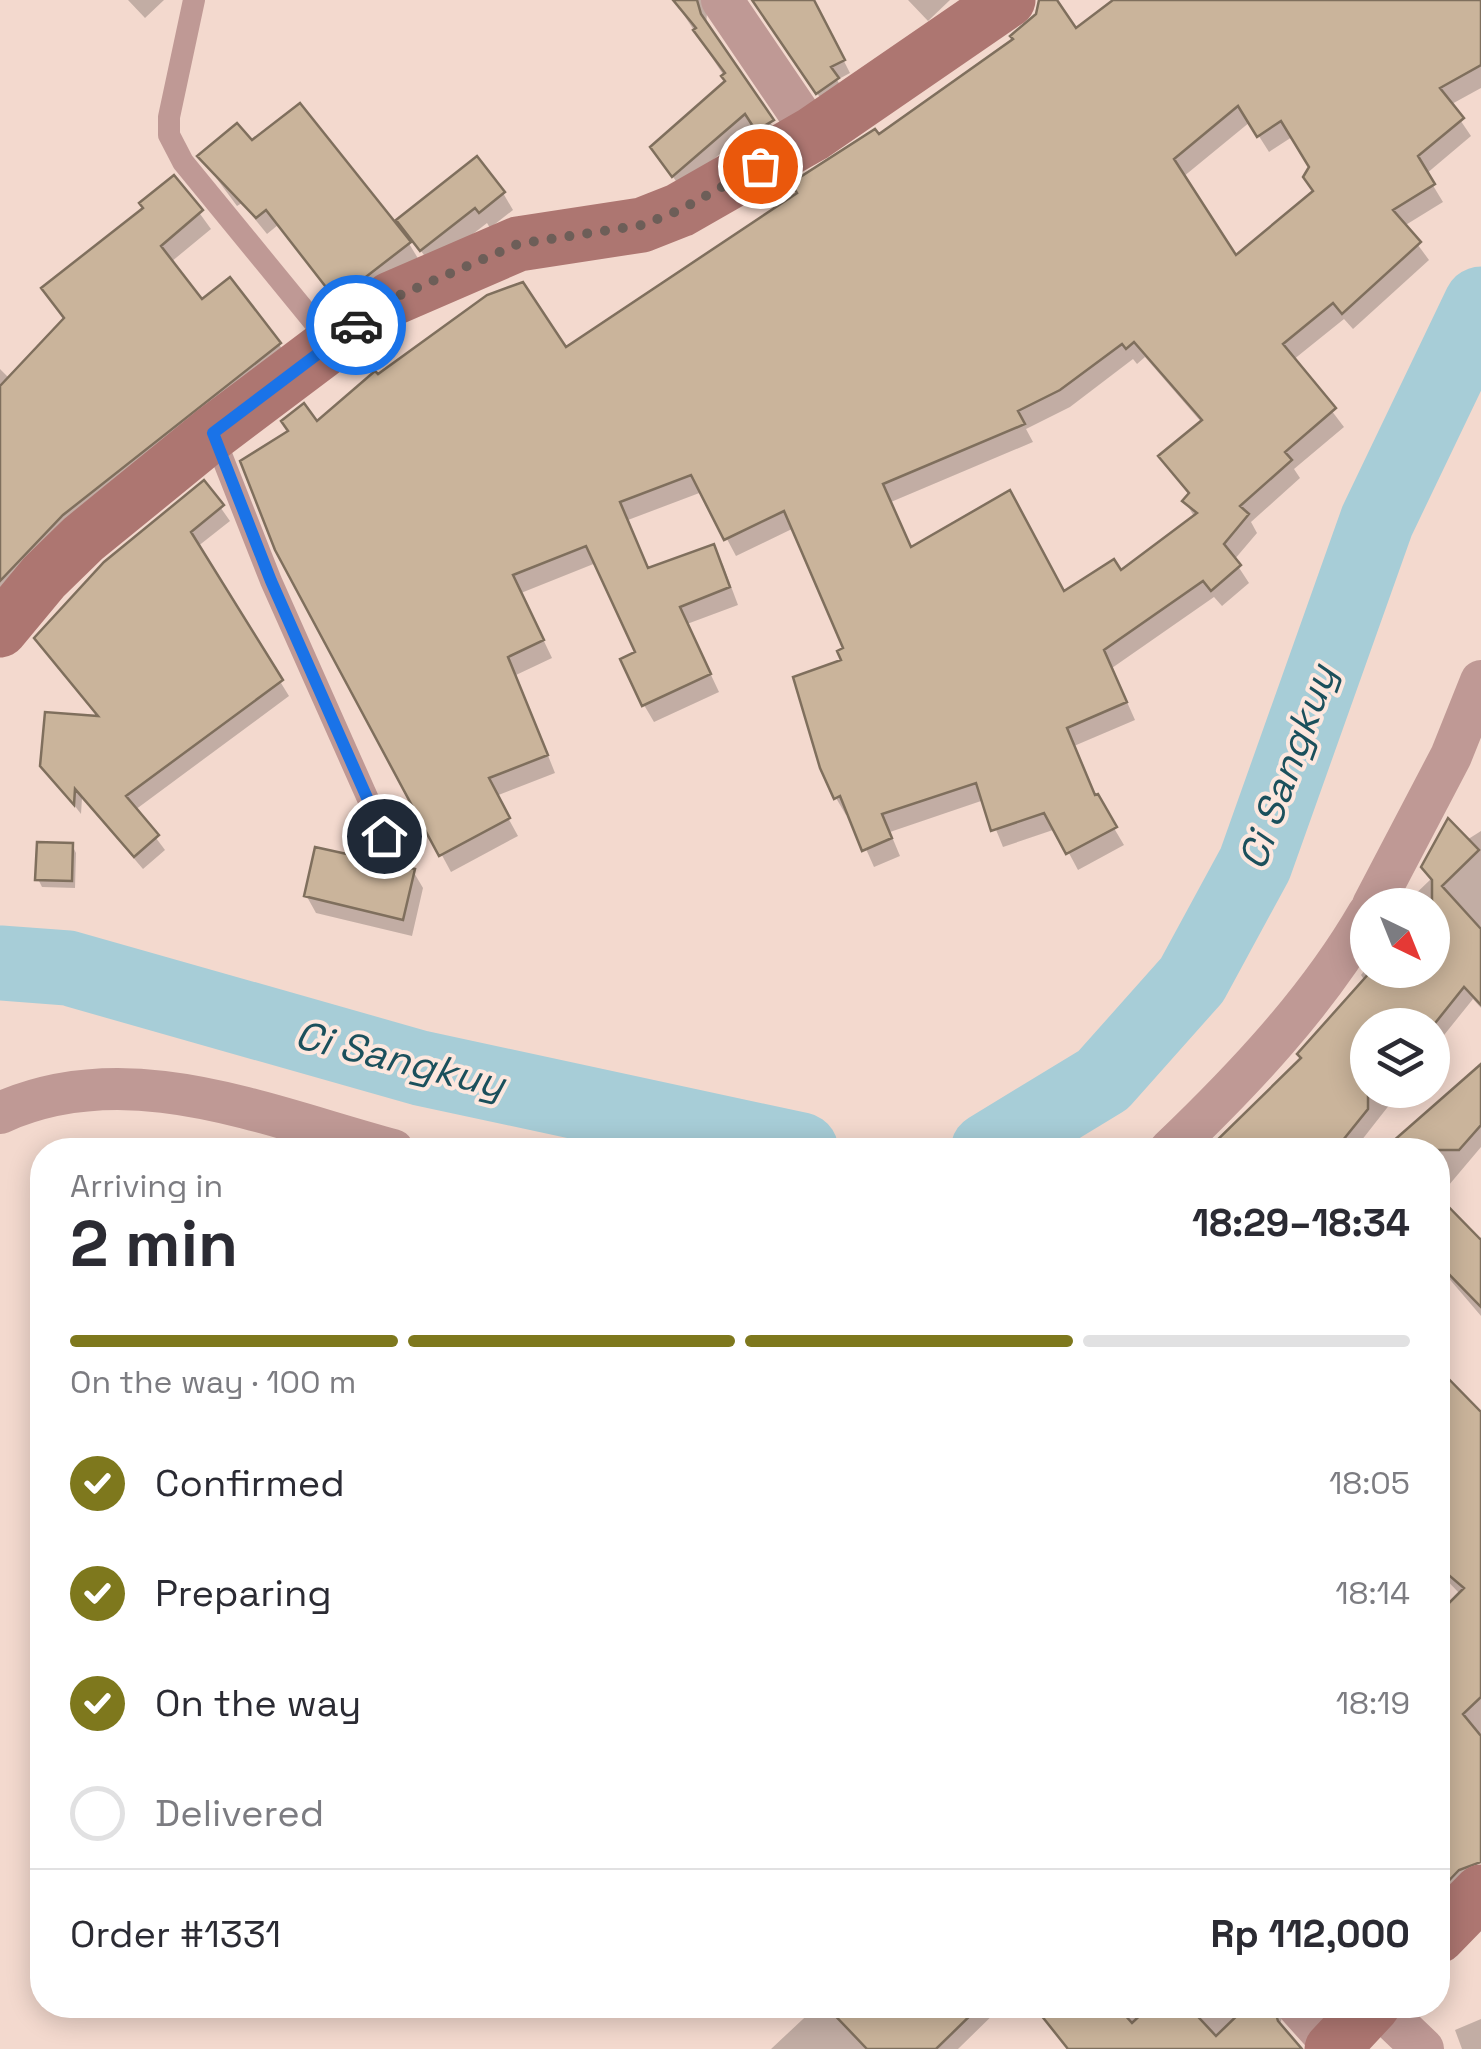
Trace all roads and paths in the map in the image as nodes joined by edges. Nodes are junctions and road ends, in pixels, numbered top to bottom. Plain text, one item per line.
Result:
1 (194, 0) edge
2 (722, 0) edge
3 (1008, 0) edge
4 (813, 134) junction
5 (332, 344) junction
6 (213, 433) junction
7 (0, 630) edge
8 (1481, 681) edge
9 (384, 836) dead end
10 (1381, 888) edge
11 (1350, 939) edge
12 (0, 1112) edge
13 (349, 1138) edge
14 (1182, 1138) edge
15 (1481, 1892) edge
16 (1450, 1924) edge
17 (1308, 2018) edge
18 (1362, 2018) edge
19 (1389, 2018) edge
20 (1333, 2048) edge
21 (1422, 2049) edge

1 - 5 lane
2 - 4 street
3 - 4 street
4 - 5 street
5 - 6 street
6 - 7 street
6 - 9 lane
8 - 10 street
11 - 14 street
12 - 13 street
15 - 16 street
17 - 20 street
18 - 20 street
19 - 21 street

